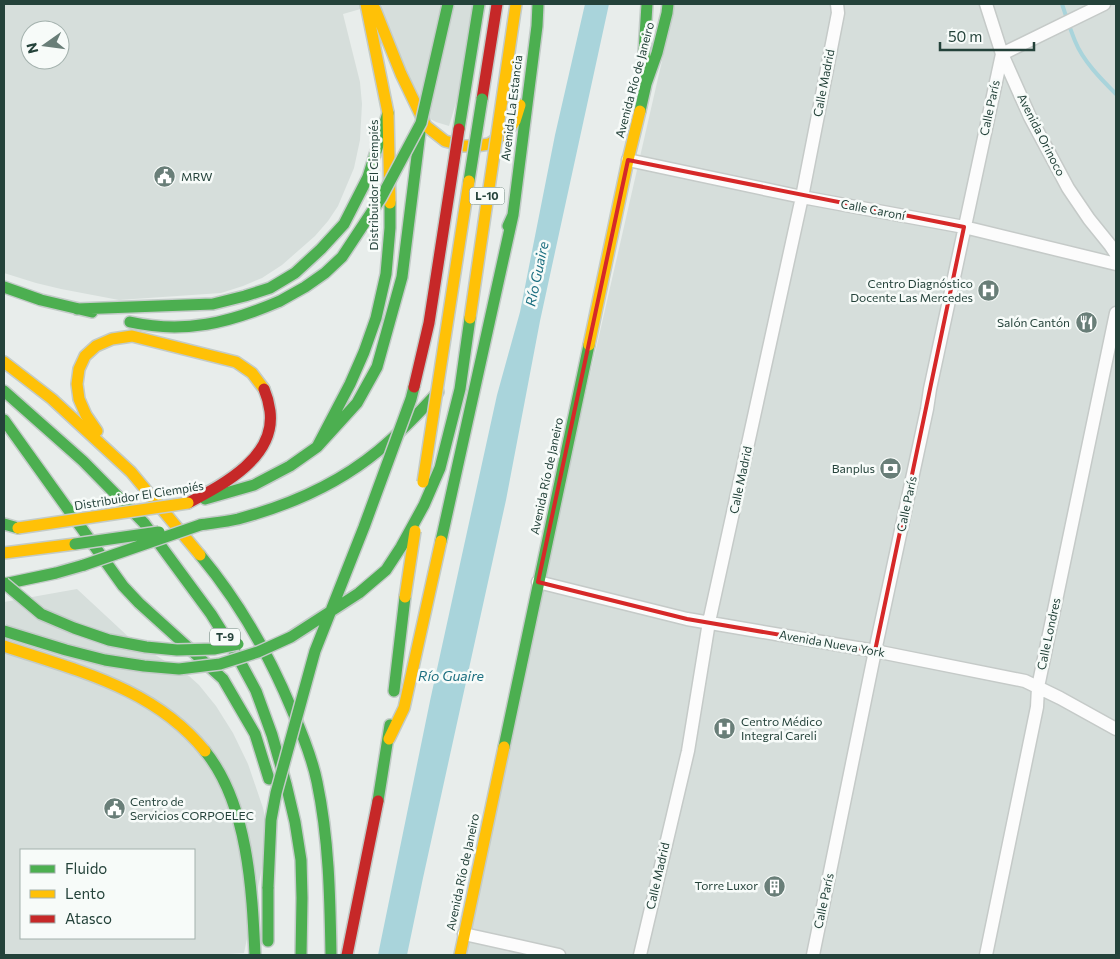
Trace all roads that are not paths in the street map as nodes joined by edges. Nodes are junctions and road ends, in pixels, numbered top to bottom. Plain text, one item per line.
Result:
1 (366, 4) edge
2 (373, 4) edge
3 (448, 4) edge
4 (479, 4) edge
5 (497, 4) edge
6 (516, 4) edge
7 (538, 4) edge
8 (548, 4) edge
9 (647, 4) edge
10 (668, 4) edge
11 (837, 4) edge
12 (986, 4) edge
13 (1104, 4) edge
14 (537, 26) junction
15 (532, 54) junction
16 (1002, 54) junction
17 (646, 84) junction
18 (388, 113) junction
19 (421, 123) junction
20 (628, 160) junction
21 (802, 197) junction
22 (512, 215) junction
23 (964, 226) junction
24 (1116, 254) edge
25 (1116, 264) edge
26 (4, 287) edge
27 (77, 308) junction
28 (1116, 314) edge
29 (4, 362) edge
30 (4, 391) edge
31 (4, 420) edge
32 (316, 448) junction
33 (132, 472) junction
34 (188, 503) junction
35 (4, 524) edge
36 (200, 525) junction
37 (18, 528) junction
38 (4, 530) edge
39 (4, 554) edge
40 (386, 570) junction
41 (538, 582) junction
42 (4, 583) edge
43 (298, 619) dead end
44 (710, 622) junction
45 (4, 630) edge
46 (267, 634) dead end
47 (4, 646) edge
48 (875, 651) junction
49 (1038, 687) junction
50 (1116, 729) edge
51 (389, 739) junction
52 (282, 819) dead end
53 (291, 908) dead end
54 (464, 934) junction
55 (268, 952) dead end
56 (255, 955) edge
57 (290, 955) edge
58 (301, 955) edge
59 (331, 955) edge
60 (347, 955) edge
61 (460, 955) edge
62 (560, 955) edge
63 (640, 955) edge
64 (813, 955) edge
65 (986, 955) edge

1 - 18 main road, Distribuidor El Ciempiés
2 - 15 main road
3 - 19 main road, bridge
4 - 55 main road, bridge
5 - 51 main road, bridge
6 - 40 main road, L-10, bridge
7 - 14 main road, Avenida La Estancia
8 - 14 main road
9 - 17 main road
10 - 17 main road, Avenida Río de Janeiro
11 - 21 street, Calle Madrid
12 - 16 street, Avenida Orinoco
13 - 16 street
14 - 15 main road, Avenida La Estancia
15 - 22 main road, Avenida La Estancia
16 - 23 street, Calle París
16 - 24 street, Avenida Orinoco
17 - 20 main road, Avenida Río de Janeiro
18 - 27 main road
18 - 32 main road, Distribuidor El Ciempiés
19 - 27 main road, bridge
19 - 32 main road
20 - 21 street, Calle Caroní
20 - 41 main road, Avenida Río de Janeiro
21 - 23 street, Calle Caroní
21 - 44 street, Calle Madrid
22 - 36 main road
22 - 51 main road
23 - 25 street, Calle Caroní
23 - 48 street, Calle París
26 - 27 main road
28 - 49 street, Calle Londres
29 - 33 main road, T-9
30 - 58 main road, T-9
31 - 52 main road
32 - 34 main road, Distribuidor El Ciempiés
33 - 34 main road
33 - 59 main road, T-9
34 - 37 main road, Distribuidor El Ciempiés, bridge
35 - 37 main road
36 - 39 main road, bridge
36 - 42 main road, bridge
37 - 38 main road, Distribuidor El Ciempiés
40 - 43 main road, bridge
40 - 45 main road, bridge
41 - 44 street, Avenida Nueva York
41 - 54 main road, Avenida Río de Janeiro
42 - 46 main road, bridge
44 - 48 street, Avenida Nueva York
44 - 63 street, Calle Madrid
47 - 56 main road
48 - 49 street, Avenida Nueva York
48 - 64 street, Calle París
49 - 50 street, Avenida Nueva York
49 - 65 street, Calle Londres
51 - 60 main road
53 - 57 main road
54 - 61 main road, Avenida Río de Janeiro
54 - 62 street

